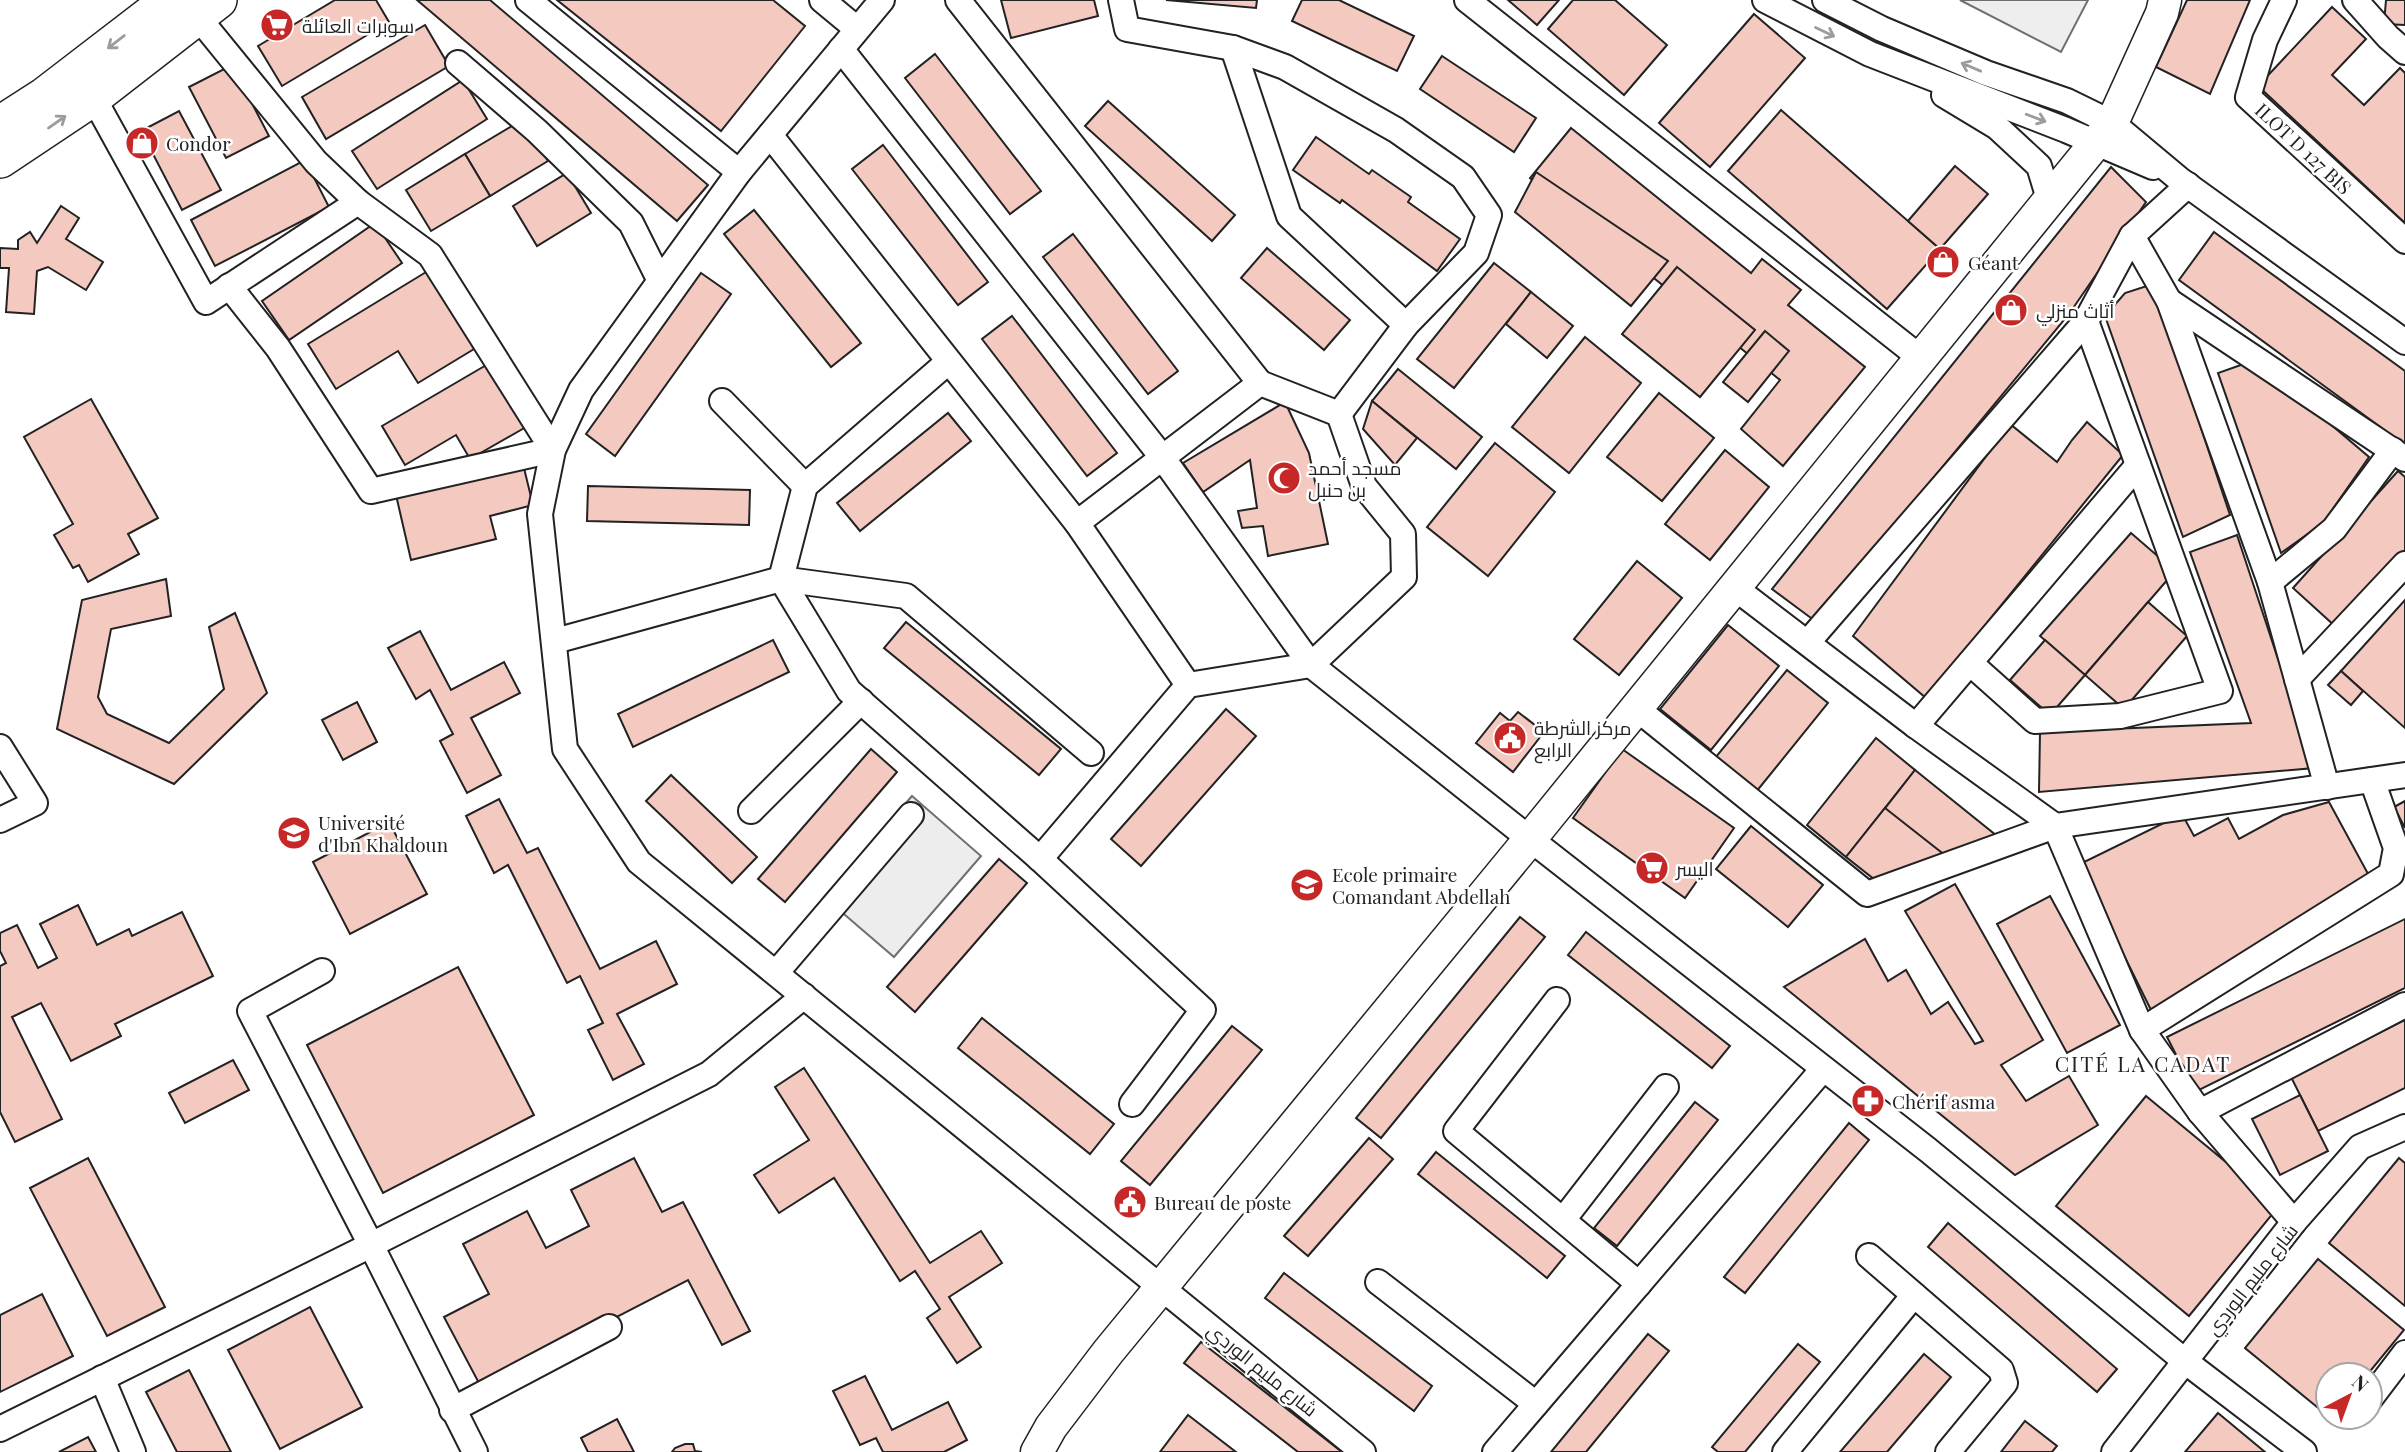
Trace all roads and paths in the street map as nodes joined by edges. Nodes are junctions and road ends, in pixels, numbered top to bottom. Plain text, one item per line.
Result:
1 (528, 0) edge
2 (822, 0) edge
3 (881, 0) edge
4 (958, 0) edge
5 (1121, 0) edge
6 (1467, 0) edge
7 (1825, 0) edge
8 (2165, 0) edge
9 (2284, 0) edge
10 (2354, 0) edge
11 (1775, 3) edge
12 (195, 5) edge
13 (857, 29) junction
14 (1233, 48) junction
15 (841, 49) junction
16 (2405, 52) edge
17 (1886, 61) junction
18 (458, 63) dead end
19 (93, 97) junction
20 (0, 125) edge
21 (2104, 133) junction
22 (770, 135) junction
23 (0, 159) edge
24 (739, 172) junction
25 (2183, 182) junction
26 (358, 202) junction
27 (2050, 202) junction
28 (2132, 236) junction
29 (2405, 241) edge
30 (660, 281) junction
31 (229, 286) junction
32 (2169, 301) junction
33 (2086, 321) junction
34 (1406, 325) junction
35 (2405, 342) edge
36 (1922, 359) junction
37 (948, 362) junction
38 (1259, 383) junction
39 (722, 401) dead end
40 (1339, 414) junction
41 (553, 450) junction
42 (2399, 455) edge
43 (1163, 457) junction
44 (2138, 465) junction
45 (805, 486) junction
46 (1077, 523) junction
47 (2405, 564) edge
48 (781, 579) junction
49 (2270, 582) junction
50 (1735, 588) junction
51 (555, 641) junction
52 (1808, 642) junction
53 (1970, 663) junction
54 (1311, 665) junction
55 (2297, 679) junction
56 (1188, 685) junction
57 (860, 701) junction
58 (1636, 708) junction
59 (1916, 726) junction
60 (0, 747) edge
61 (1091, 753) dead end
62 (2405, 775) edge
63 (2372, 780) junction
64 (2327, 787) junction
65 (751, 811) dead end
66 (911, 815) dead end
67 (0, 820) edge
68 (2055, 826) junction
69 (1530, 839) junction
70 (1041, 859) junction
71 (322, 971) dead end
72 (776, 973) junction
73 (804, 996) junction
74 (1557, 1000) dead end
75 (2405, 1005) edge
76 (2142, 1030) junction
77 (1823, 1069) junction
78 (1667, 1087) dead end
79 (1132, 1104) dead end
80 (2200, 1112) junction
81 (2405, 1128) edge
82 (1563, 1220) junction
83 (2294, 1222) junction
84 (371, 1245) junction
85 (1869, 1256) dead end
86 (1378, 1282) dead end
87 (1639, 1284) junction
88 (1162, 1286) junction
89 (1914, 1295) junction
90 (609, 1327) dead end
91 (2405, 1353) edge
92 (2186, 1362) junction
93 (2384, 1381) edge
94 (94, 1382) junction
95 (1536, 1404) junction
96 (452, 1410) junction
97 (0, 1429) edge
98 (115, 1452) edge
99 (133, 1452) edge
100 (475, 1452) edge
101 (1037, 1452) edge
102 (1363, 1452) edge
103 (1495, 1452) edge
104 (1785, 1452) edge
105 (1948, 1452) edge
106 (2114, 1452) edge
107 (2304, 1452) edge

1 - 24 street
2 - 13 street
3 - 13 street, شارع مليم الوردي
4 - 38 street
5 - 14 street
6 - 36 street
21 -> 7 street
8 - 21 main road
9 - 29 street, ILOT D 127 BIS
10 - 16 street
11 -> 17 street
12 - 19 highway
12 -> 20 highway
12 - 26 street
13 - 15 street, شارع مليم الوردي
14 - 34 street
14 - 34 street
15 - 22 street, شارع مليم الوردي
15 - 43 street
17 -> 21 street
17 - 27 street
18 - 30 street
23 -> 19 highway
19 - 31 street
21 - 25 street
21 - 27 main road
22 - 24 street, شارع مليم الوردي
22 - 37 street
24 - 30 street, شارع مليم الوردي
25 - 28 street
25 - 35 street
26 - 31 street
26 - 41 street
27 - 36 main road
28 - 32 street
28 - 33 street
30 - 41 street, شارع مليم الوردي
31 - 41 street
32 - 42 street
32 - 49 street
33 - 44 street
33 - 52 street
34 - 40 street
36 - 50 main road
37 - 45 street
37 - 46 street
38 - 40 street
38 - 43 street
39 - 45 street
40 - 54 street
41 - 51 street, شارع مليم الوردي
42 - 49 street
43 - 46 street
43 - 54 street
44 - 53 street
44 - 53 street
45 - 48 street
46 - 56 street
47 - 55 street
48 - 51 street
48 - 57 street
48 - 61 street
49 - 55 street
50 - 52 street
50 - 58 main road
51 - 72 street, شارع مليم الوردي
52 - 59 street
53 - 59 street
54 - 56 street
54 - 69 street
55 - 64 street
56 - 70 street
57 - 65 street
57 - 70 street
58 - 68 street
58 - 69 main road
59 - 68 street
60 - 67 street
62 - 63 street
63 - 64 street
63 - 76 street
64 - 68 street
66 - 72 street
68 - 76 street
69 - 77 street
69 - 88 main road
70 - 79 street
71 - 84 street
72 - 73 street, شارع مليم الوردي
73 - 84 street
73 - 88 street, شارع مليم الوردي
74 - 82 street
75 - 80 street
76 - 80 street
77 - 87 street
77 - 92 street
78 - 82 street
80 - 83 street
81 - 83 street, شارع مليم الوردي
82 - 87 street
83 - 92 street, شارع مليم الوردي
84 - 94 street
84 - 96 street
85 - 89 street
86 - 95 street
87 - 95 street
88 - 101 main road
88 - 102 street, شارع مليم الوردي
89 - 104 street
89 - 105 street
90 - 96 street
91 - 93 street
92 - 106 street, شارع مليم الوردي
92 - 107 street
94 - 97 street
94 - 98 street
94 - 99 street
95 - 103 street
96 - 100 street

